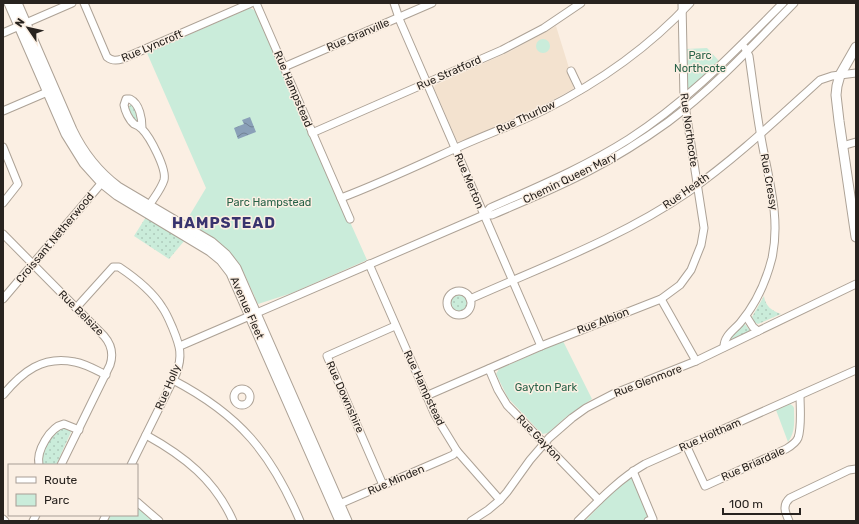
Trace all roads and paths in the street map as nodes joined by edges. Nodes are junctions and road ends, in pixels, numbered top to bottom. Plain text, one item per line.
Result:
1 (9, 3) edge
2 (17, 3) edge
3 (72, 3) edge
4 (84, 3) edge
5 (251, 3) edge
6 (256, 3) edge
7 (394, 3) edge
8 (432, 3) edge
9 (581, 3) edge
10 (682, 3) edge
11 (690, 3) edge
12 (783, 3) edge
13 (794, 3) edge
14 (682, 12) junction
15 (398, 17) junction
16 (22, 24) junction
17 (3, 33) edge
18 (742, 45) junction
19 (856, 47) edge
20 (747, 51) junction
21 (284, 67) junction
22 (571, 71) dead end
23 (856, 73) edge
24 (840, 75) junction
25 (427, 83) junction
26 (51, 90) junction
27 (580, 90) junction
28 (684, 99) junction
29 (685, 108) junction
30 (3, 111) edge
31 (142, 128) dead end
32 (312, 133) junction
33 (761, 134) junction
34 (856, 142) edge
35 (842, 146) junction
36 (3, 147) edge
37 (455, 148) junction
38 (594, 164) junction
39 (104, 180) junction
40 (697, 184) junction
41 (341, 198) junction
42 (3, 203) edge
43 (147, 208) junction
44 (854, 211) edge
45 (484, 215) junction
46 (350, 219) dead end
47 (3, 234) edge
48 (856, 237) edge
49 (33, 264) junction
50 (369, 264) junction
51 (512, 280) junction
52 (856, 284) edge
53 (3, 299) edge
54 (470, 299) dead end
55 (661, 299) junction
56 (76, 308) junction
57 (254, 314) junction
58 (746, 316) junction
59 (395, 326) junction
60 (758, 331) junction
61 (180, 346) junction
62 (541, 346) junction
63 (724, 347) junction
64 (696, 361) junction
65 (488, 369) junction
66 (856, 370) edge
67 (106, 375) junction
68 (173, 380) junction
69 (3, 395) edge
70 (800, 395) junction
71 (426, 396) junction
72 (236, 404) dead end
73 (227, 414) junction
74 (79, 430) junction
75 (146, 435) junction
76 (544, 444) junction
77 (686, 445) junction
78 (457, 451) junction
79 (39, 464) edge
80 (63, 464) edge
81 (132, 464) edge
82 (856, 468) edge
83 (632, 471) junction
84 (383, 485) junction
85 (500, 500) junction
86 (599, 500) junction
87 (138, 503) edge
88 (337, 506) junction
89 (159, 521) edge
90 (233, 521) edge
91 (300, 521) edge
92 (340, 521) edge
93 (347, 521) edge
94 (471, 521) edge
95 (578, 521) edge
96 (648, 521) edge
97 (789, 521) edge

1 - 16 main road, Avenue Fleet
2 - 16 main road, Avenue Fleet
3 - 16 street
4 - 5 street, Rue Lyncroft
6 - 21 street, Rue Hampstead
7 - 15 street, Rue Merton
8 - 15 street, Rue Granville
9 - 25 street, Rue Stratford
10 - 14 street, Rue Northcote
11 - 14 street, Rue Thurlow
12 - 18 street, Chemin Queen Mary
13 - 20 street, Chemin Queen Mary
14 - 27 street, Rue Thurlow
14 - 28 street, Rue Northcote
15 - 21 street, Rue Granville
15 - 25 street, Rue Merton
16 - 17 street
16 - 26 main road, Avenue Fleet
18 - 20 street, Rue Cressy
18 - 28 street, Chemin Queen Mary
19 - 24 main road
20 - 29 street, Chemin Queen Mary
20 - 33 street, Rue Cressy
21 - 32 street, Rue Hampstead
22 - 27 street
23 - 24 street, Rue Heath
24 - 33 street, Rue Heath
24 - 35 main road
25 - 32 street, Rue Stratford
25 - 37 street, Rue Merton
26 - 30 street
26 - 39 main road, Avenue Fleet
27 - 37 street, Rue Thurlow
28 - 29 street, Rue Northcote
28 - 38 street, Chemin Queen Mary
29 - 38 street, Chemin Queen Mary
29 - 40 street, Rue Northcote
31 - 43 street
32 - 41 street, Rue Hampstead
33 - 40 street, Rue Heath
33 - 58 street, Rue Cressy
34 - 35 street
35 - 44 main road
36 - 42 street
37 - 41 street, Rue Thurlow
37 - 45 street, Rue Merton
38 - 45 street, Chemin Queen Mary
39 - 43 main road, Avenue Fleet
39 - 49 street, Croissant Netherwood
40 - 51 street, Rue Heath
40 - 55 street, Rue Albion
41 - 46 street, Rue Hampstead
43 - 57 main road, Avenue Fleet
44 - 48 main road
45 - 50 street, Chemin Queen Mary
45 - 51 street, Rue Merton
47 - 49 street, Rue Belsize
49 - 53 street, Croissant Netherwood
49 - 56 street, Rue Belsize
50 - 57 street, Chemin Queen Mary
50 - 59 street, Rue Hampstead
51 - 54 street, Rue Heath
51 - 62 street, Rue Merton
52 - 60 street, Rue Glenmore
55 - 62 street, Rue Albion
55 - 64 street
56 - 61 street, Rue Holly
56 - 67 street, Rue Belsize
57 - 61 street, Chemin Queen Mary
57 - 88 main road, Avenue Fleet
58 - 60 street
58 - 63 street, Rue Cressy
59 - 71 street, Rue Hampstead
59 - 84 street, Rue Downshire
60 - 63 street, Rue Glenmore
61 - 68 street, Rue Holly
62 - 65 street, Rue Albion
63 - 64 street, Rue Glenmore
64 - 76 street, Rue Glenmore
65 - 71 street, Rue Albion
65 - 76 street, Rue Gayton
66 - 70 street, Rue Holtham
67 - 69 street
67 - 74 street, Rue Belsize
68 - 73 street
68 - 75 street, Rue Holly
70 - 77 street, Rue Holtham
70 - 77 street, Rue Briardale
71 - 78 street, Rue Hampstead
72 - 73 street
73 - 91 street
74 - 79 street
74 - 80 street, Rue Belsize
75 - 81 street, Rue Holly
75 - 90 street
76 - 85 street, Rue Glenmore
76 - 86 street, Rue Gayton
77 - 83 street, Rue Holtham
78 - 84 street, Rue Minden
78 - 85 street, Rue Hampstead
82 - 97 street
83 - 86 street, Rue Holtham
83 - 96 street
84 - 88 street, Rue Minden
85 - 94 street, Rue Glenmore
86 - 95 street, Rue Holtham
87 - 89 street
88 - 92 main road, Avenue Fleet
88 - 93 main road, Avenue Fleet

